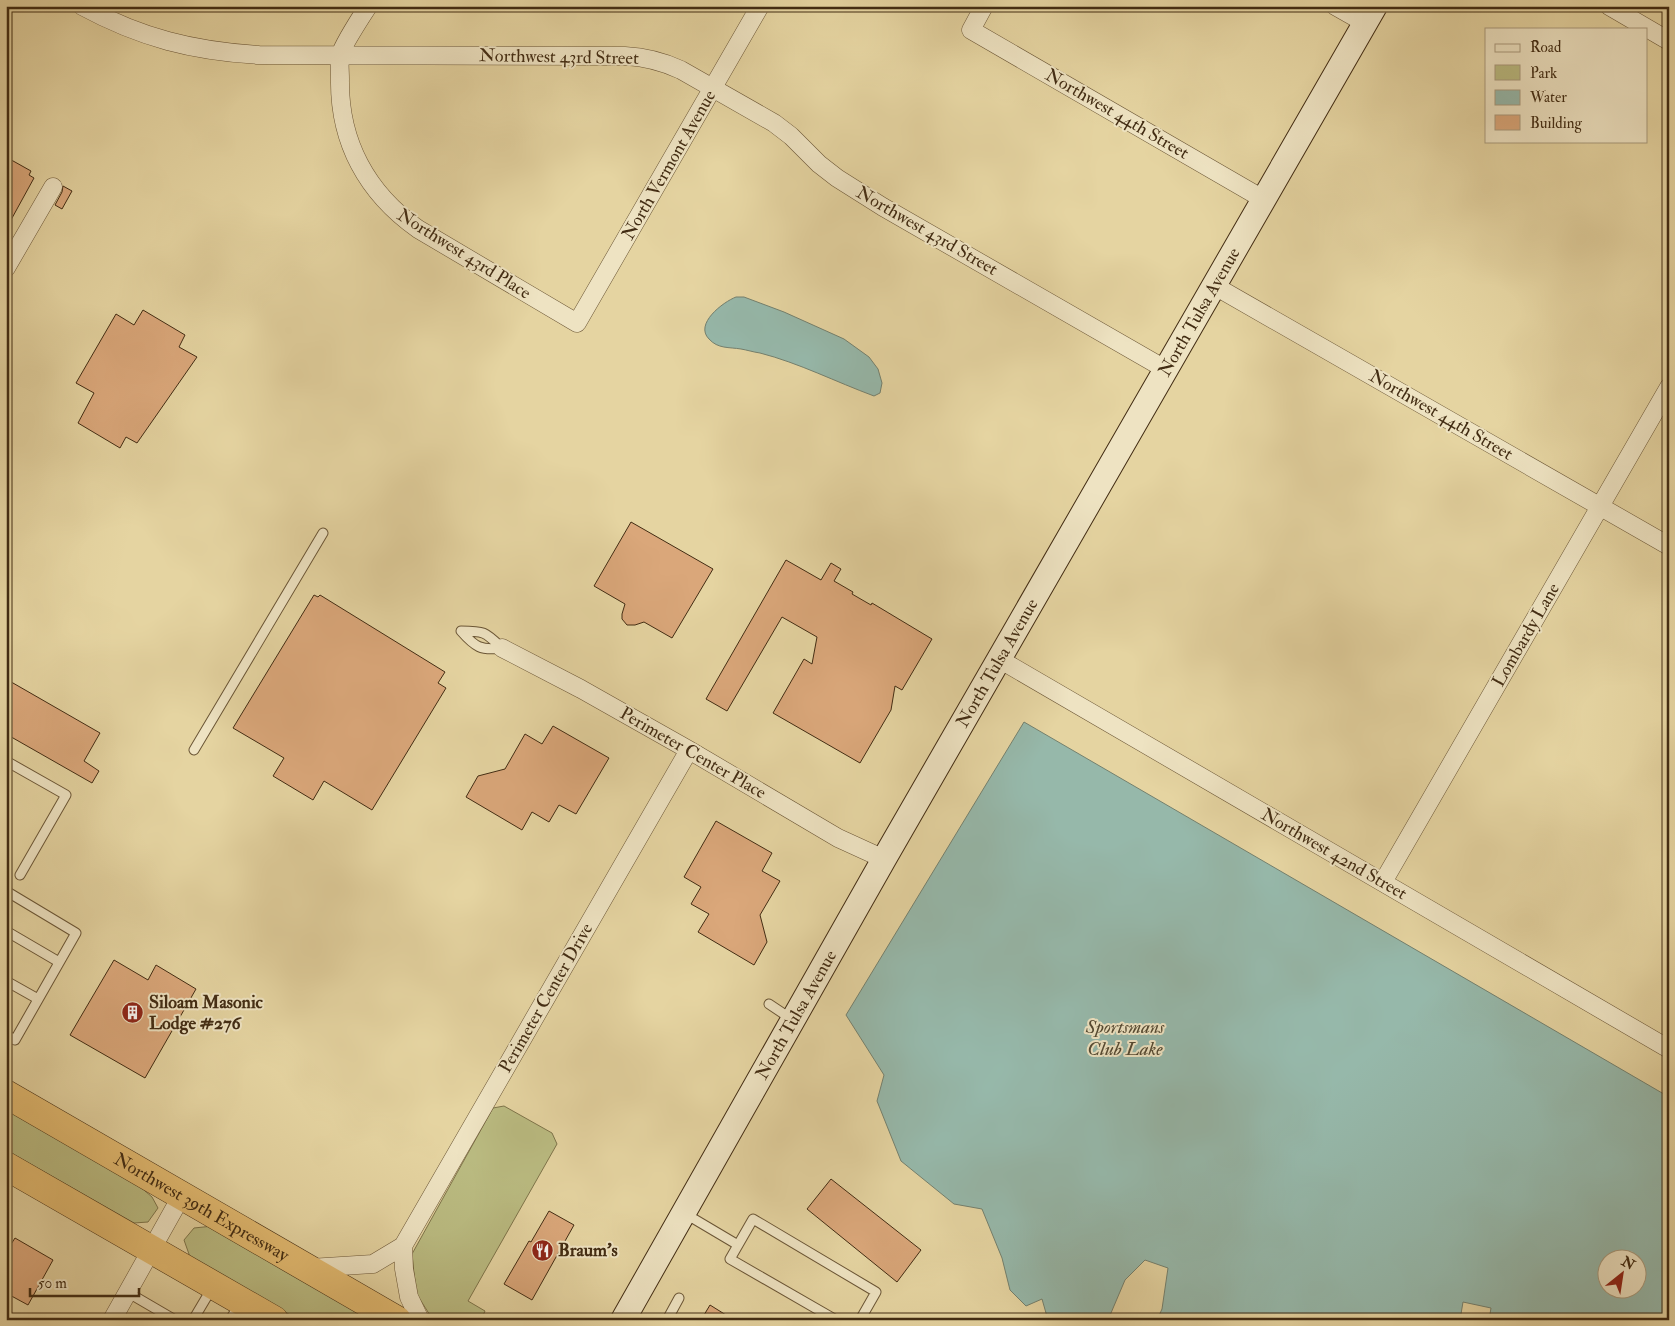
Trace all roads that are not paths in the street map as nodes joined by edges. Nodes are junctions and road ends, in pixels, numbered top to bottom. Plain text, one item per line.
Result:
1 (82, 6) edge
2 (368, 6) edge
3 (760, 6) edge
4 (984, 6) edge
5 (1335, 6) edge
6 (1609, 6) edge
7 (1370, 15) edge
8 (1647, 28) edge
9 (1648, 29) edge
10 (1669, 41) edge
11 (340, 55) junction
12 (713, 88) junction
13 (53, 187) dead end
14 (1263, 199) junction
15 (8, 259) edge
16 (1213, 285) junction
17 (578, 323) joint
18 (1165, 369) junction
19 (1669, 388) edge
20 (1600, 506) junction
21 (323, 532) dead end
22 (1669, 546) edge
23 (502, 648) dead end
24 (999, 659) junction
25 (194, 750) dead end
26 (689, 750) junction
27 (6, 761) edge
28 (884, 859) junction
29 (20, 875) dead end
30 (1383, 882) junction
31 (6, 891) edge
32 (6, 931) edge
33 (60, 962) junction
34 (6, 981) edge
35 (38, 999) junction
36 (768, 1004) dead end
37 (794, 1020) junction
38 (6, 1035) edge
39 (1669, 1049) edge
40 (6, 1094) edge
41 (6, 1166) edge
42 (182, 1195) junction
43 (684, 1213) junction
44 (738, 1245) junction
45 (403, 1246) junction
46 (151, 1249) junction
47 (310, 1268) junction
48 (214, 1285) junction
49 (127, 1292) junction
50 (678, 1298) dead end
51 (236, 1310) edge
52 (112, 1320) edge
53 (175, 1320) edge
54 (193, 1320) edge
55 (274, 1320) edge
56 (397, 1320) edge
57 (420, 1320) edge
58 (623, 1320) edge
59 (667, 1320) edge
60 (836, 1320) edge
61 (860, 1320) edge

1 - 11 street, Northwest 43rd Street
2 - 11 street
3 - 12 street, North Vermont Avenue
4 - 14 street, Northwest 44th Street
5 - 7 street
6 - 8 street
7 - 14 street, North Tulsa Avenue
9 - 10 street
11 - 12 street, Northwest 43rd Street
11 - 17 street, Northwest 43rd Place
12 - 17 street, North Vermont Avenue
12 - 18 street, Northwest 43rd Street
13 - 15 street
14 - 16 street, North Tulsa Avenue
16 - 18 street, North Tulsa Avenue
16 - 20 street, Northwest 44th Street
18 - 24 street, North Tulsa Avenue
19 - 20 street, Lombardy Lane
20 - 22 street, Northwest 44th Street
20 - 30 street, Lombardy Lane
21 - 25 lane
23 - 26 street, Perimeter Center Place
24 - 28 street, North Tulsa Avenue
24 - 30 street, Northwest 42nd Street
26 - 28 street, Perimeter Center Place
26 - 45 street, Perimeter Center Drive
27 - 29 lane
28 - 37 street, North Tulsa Avenue
30 - 39 street, Northwest 42nd Street
31 - 33 lane
32 - 33 lane
33 - 35 lane
34 - 35 lane
35 - 38 lane
36 - 37 lane
37 - 43 street, North Tulsa Avenue
40 - 42 highway, Northwest 39th Expressway
41 - 46 highway
42 - 46 street
42 - 47 highway, Northwest 39th Expressway
43 - 44 lane
43 - 58 street, North Tulsa Avenue
44 - 60 lane
44 - 61 lane
45 - 47 street, Perimeter Center Drive
45 - 57 street
46 - 48 highway
46 - 49 street
47 - 56 highway, Northwest 39th Expressway
48 - 51 highway
48 - 54 lane
49 - 52 street
49 - 53 lane
50 - 59 lane
51 - 55 highway

